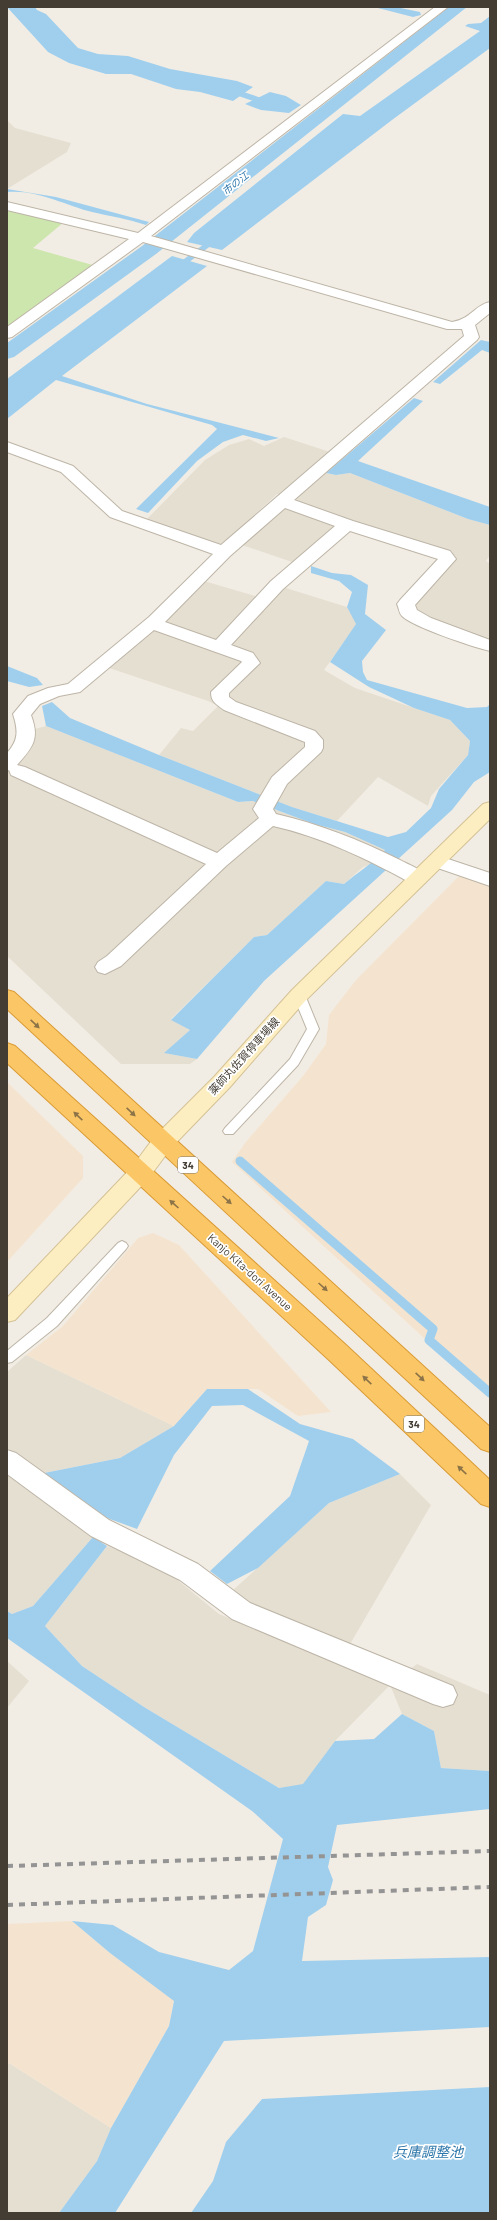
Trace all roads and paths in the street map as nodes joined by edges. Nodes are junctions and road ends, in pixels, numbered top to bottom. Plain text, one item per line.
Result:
1 (442, 7) edge
2 (7, 206) edge
3 (141, 237) junction
4 (490, 306) edge
5 (467, 324) junction
6 (7, 334) edge
7 (7, 447) edge
8 (282, 501) junction
9 (347, 525) junction
10 (224, 552) junction
11 (155, 621) junction
12 (490, 646) edge
13 (220, 647) junction
14 (12, 768) edge
15 (268, 807) junction
16 (490, 808) edge
17 (436, 861) junction
18 (219, 862) junction
19 (418, 878) junction
20 (490, 880) edge
21 (105, 967) dead end
22 (299, 995) junction
23 (7, 997) edge
24 (7, 1051) edge
25 (229, 1131) dead end
26 (163, 1142) junction
27 (140, 1173) junction
28 (122, 1246) dead end
29 (7, 1313) edge
30 (7, 1358) edge
31 (490, 1442) edge
32 (7, 1460) edge
33 (490, 1496) edge
34 (443, 1695) dead end

1 - 3 street
2 - 3 street
3 - 5 street
3 - 6 street
4 - 5 street
5 - 8 street
7 - 10 street
8 - 9 street
8 - 10 street
9 - 12 street
9 - 13 street
10 - 11 street
11 - 13 street
11 - 14 street
13 - 15 street
14 - 18 street
15 - 18 street
15 - 19 street
16 - 17 main road, 薬師丸佐賀停車場線
17 - 19 main road, 薬師丸佐賀停車場線
17 - 20 street
18 - 21 street
19 - 22 main road, 薬師丸佐賀停車場線
22 - 25 lane
22 - 26 main road, 薬師丸佐賀停車場線
23 -> 26 highway, 34
27 -> 24 highway, Kanjo Kita-dori Avenue / 34
26 - 27 main road, 薬師丸佐賀停車場線
26 -> 31 highway, 34
27 - 29 main road, 薬師丸佐賀停車場線
33 -> 27 highway, Kanjo Kita-dori Avenue / 34
28 - 30 lane
32 - 34 street

